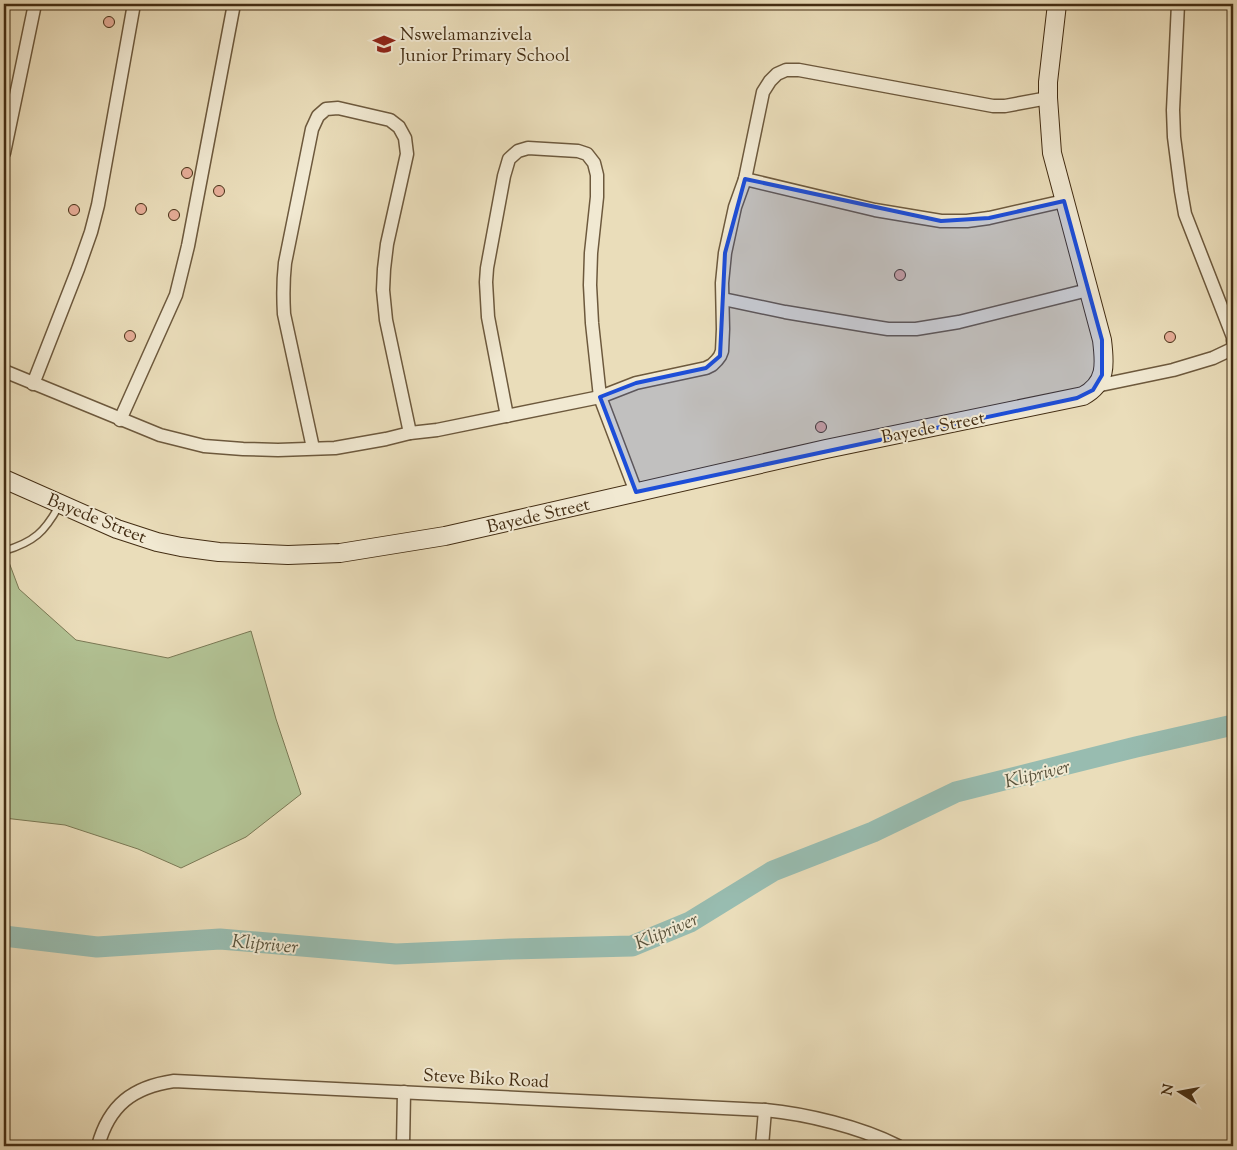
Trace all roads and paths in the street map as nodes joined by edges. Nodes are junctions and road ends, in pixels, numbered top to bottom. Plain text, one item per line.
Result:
1 (34, 4) edge
2 (134, 4) edge
3 (234, 4) edge
4 (1057, 4) edge
5 (1178, 4) edge
6 (1048, 98) junction
7 (4, 153) edge
8 (745, 179) junction
9 (1064, 201) junction
10 (1088, 290) junction
11 (723, 299) junction
12 (1233, 341) edge
13 (1233, 345) edge
14 (4, 371) edge
15 (34, 384) junction
16 (1096, 386) junction
17 (600, 397) junction
18 (507, 416) junction
19 (120, 420) junction
20 (410, 433) junction
21 (313, 448) junction
22 (4, 479) edge
23 (642, 491) junction
24 (60, 504) junction
25 (4, 550) edge
26 (404, 1092) junction
27 (765, 1110) junction
28 (98, 1146) edge
29 (404, 1146) edge
30 (762, 1146) edge
31 (898, 1146) edge

1 - 7 street
2 - 15 street
3 - 19 street
4 - 6 street
5 - 12 street
6 - 8 street
6 - 9 street
8 - 9 street
8 - 11 street
9 - 10 street
10 - 11 street
10 - 16 street
11 - 17 street
13 - 16 street
14 - 15 street
15 - 19 street
16 - 23 street, Bayede Street
17 - 18 street
17 - 18 street
17 - 23 street
18 - 20 street
19 - 21 street
20 - 21 street
20 - 21 street
22 - 24 street, Bayede Street
23 - 24 street, Bayede Street
24 - 25 lane
26 - 27 street, Steve Biko Road
26 - 28 street, Steve Biko Road
26 - 29 street
27 - 30 street
27 - 31 street, Steve Biko Road

